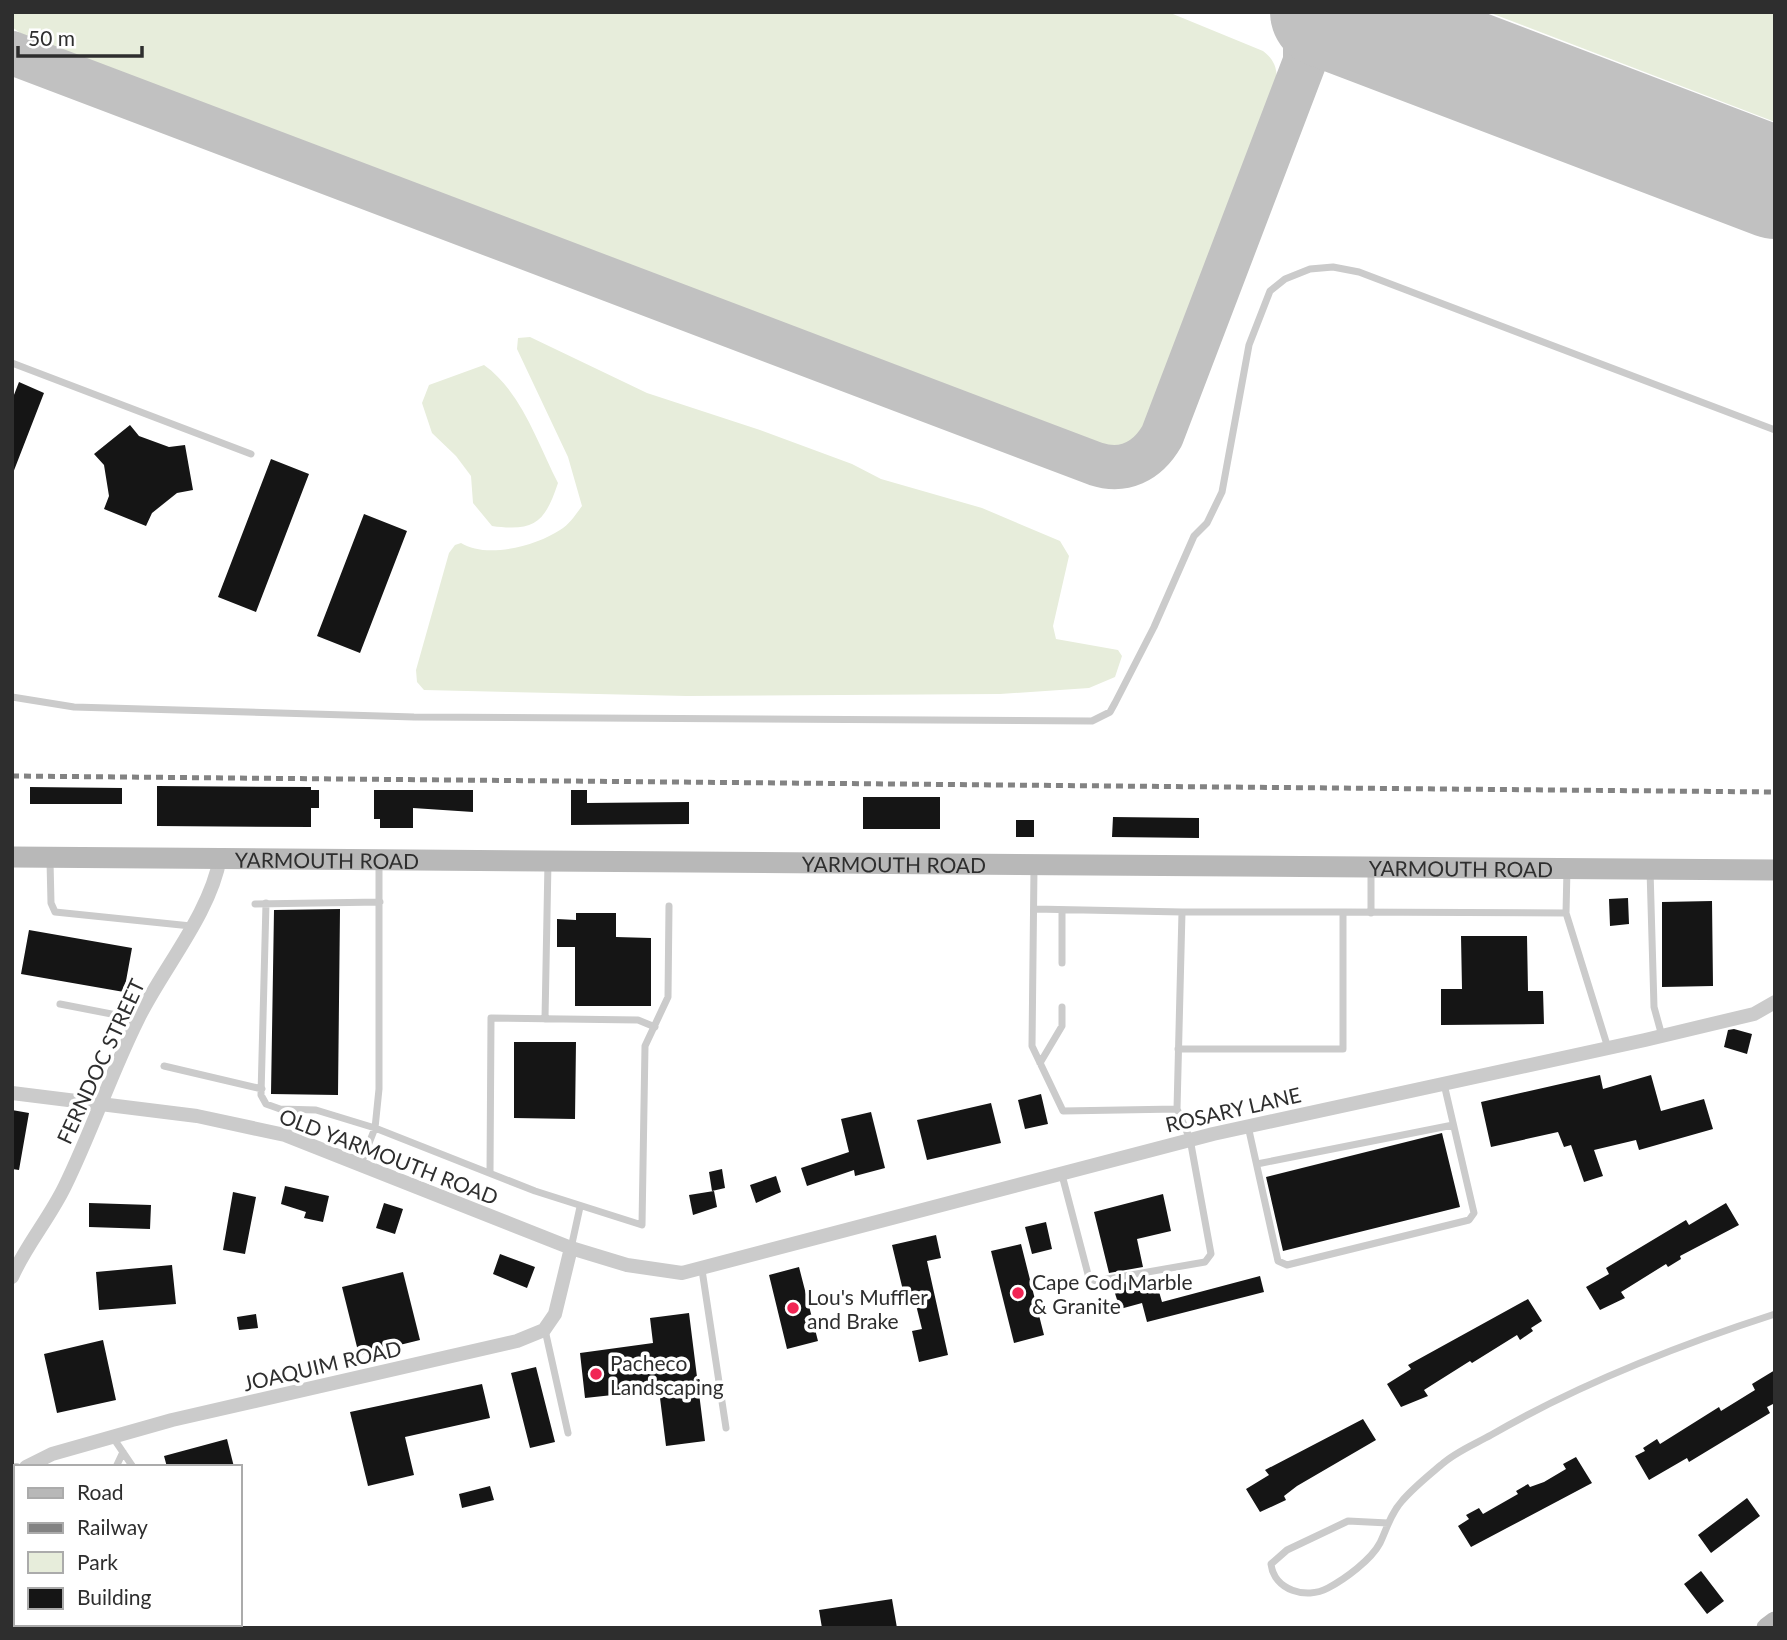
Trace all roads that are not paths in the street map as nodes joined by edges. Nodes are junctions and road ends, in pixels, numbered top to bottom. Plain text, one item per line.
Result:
1 (12, 363) edge
2 (1775, 430) edge
3 (251, 454) dead end
4 (12, 697) edge
5 (12, 856) edge
6 (50, 857) junction
7 (220, 858) junction
8 (379, 859) junction
9 (548, 860) junction
10 (1034, 864) junction
11 (1371, 867) junction
12 (1567, 869) junction
13 (1650, 869) junction
14 (1775, 870) edge
15 (380, 902) junction
16 (266, 903) junction
17 (255, 904) dead end
18 (669, 906) dead end
19 (1034, 909) junction
20 (1062, 910) junction
21 (1182, 912) junction
22 (1343, 912) junction
23 (1371, 913) junction
24 (1566, 913) junction
25 (191, 926) junction
26 (1062, 963) dead end
27 (1775, 1002) edge
28 (60, 1004) dead end
29 (1062, 1007) dead end
30 (138, 1019) junction
31 (545, 1019) junction
32 (655, 1027) junction
33 (1662, 1036) junction
34 (1608, 1048) junction
35 (1178, 1049) junction
36 (1040, 1063) junction
37 (163, 1066) dead end
38 (1444, 1084) junction
39 (262, 1089) junction
40 (12, 1093) edge
41 (102, 1102) junction
42 (1177, 1109) junction
43 (1453, 1125) junction
44 (1248, 1126) junction
45 (375, 1128) junction
46 (1190, 1139) junction
47 (1257, 1164) junction
48 (360, 1166) junction
49 (489, 1173) junction
50 (1062, 1175) junction
51 (579, 1207) junction
52 (19, 1248) edge
53 (571, 1248) junction
54 (702, 1270) junction
55 (12, 1278) edge
56 (1775, 1314) edge
57 (544, 1330) junction
58 (726, 1428) dead end
59 (568, 1433) dead end
60 (112, 1436) junction
61 (123, 1452) junction
62 (30, 1465) edge
63 (117, 1465) edge
64 (132, 1465) edge
65 (1388, 1522) junction
66 (1775, 1622) edge
67 (1767, 1628) edge

1 - 3 lane
2 - 4 lane
5 - 6 main road, YARMOUTH ROAD
6 - 7 main road, YARMOUTH ROAD
6 - 25 lane
7 - 8 main road, YARMOUTH ROAD
7 - 25 street, FERNDOC STREET
8 - 9 main road, YARMOUTH ROAD
8 - 15 lane
9 - 10 main road, YARMOUTH ROAD
9 - 31 lane
10 - 11 main road, YARMOUTH ROAD
10 - 19 lane
11 - 12 main road, YARMOUTH ROAD
11 - 23 lane
12 - 13 main road, YARMOUTH ROAD
12 - 24 lane
13 - 14 main road, YARMOUTH ROAD
13 - 33 lane
15 - 16 lane
15 - 45 lane
16 - 17 lane
16 - 39 lane
18 - 32 lane
19 - 20 lane
19 - 36 lane
20 - 21 lane
20 - 26 lane
21 - 22 lane
21 - 35 lane
22 - 23 lane
22 - 35 lane
23 - 24 lane
24 - 34 lane
25 - 30 street, FERNDOC STREET
27 - 33 street, ROSARY LANE
28 - 30 lane
29 - 36 lane
30 - 41 street, FERNDOC STREET
31 - 32 lane
31 - 49 lane
32 - 51 lane
33 - 34 street, ROSARY LANE
34 - 38 street, ROSARY LANE
35 - 42 lane
36 - 42 lane
37 - 39 lane
38 - 43 lane
38 - 44 street, ROSARY LANE
39 - 45 lane
40 - 41 street, OLD YARMOUTH ROAD
41 - 48 street, OLD YARMOUTH ROAD
41 - 52 street, FERNDOC STREET
42 - 46 lane
43 - 47 lane
43 - 47 lane
44 - 46 street, ROSARY LANE
44 - 47 lane
45 - 48 lane
45 - 49 lane
46 - 50 street, ROSARY LANE
46 - 50 lane
48 - 53 street, OLD YARMOUTH ROAD
49 - 51 lane
50 - 54 street, ROSARY LANE
51 - 53 lane
52 - 55 street, FERNDOC STREET
53 - 54 street, OLD YARMOUTH ROAD
53 - 57 street
54 - 58 lane
56 - 65 lane
57 - 59 lane
57 - 60 street, JOAQUIM ROAD
60 - 61 lane
60 - 62 street, JOAQUIM ROAD
61 - 63 lane
61 - 64 lane
65 - 65 lane
66 - 67 main road

